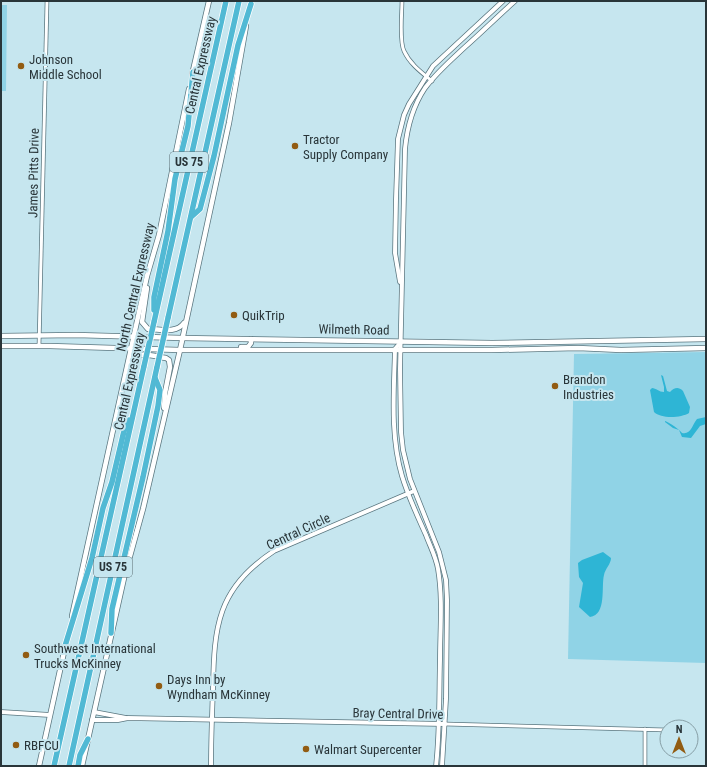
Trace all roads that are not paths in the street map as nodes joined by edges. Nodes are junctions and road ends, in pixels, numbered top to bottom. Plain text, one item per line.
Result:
1 (47, 1) edge
2 (209, 1) edge
3 (226, 1) edge
4 (239, 1) edge
5 (402, 1) edge
6 (504, 1) edge
7 (515, 1) edge
8 (251, 3) edge
9 (193, 72) junction
10 (426, 76) junction
11 (432, 81) junction
12 (191, 217) junction
13 (147, 276) junction
14 (402, 286) junction
15 (186, 320) junction
16 (154, 322) junction
17 (1, 336) edge
18 (39, 336) junction
19 (135, 336) junction
20 (182, 338) junction
21 (251, 339) junction
22 (318, 339) junction
23 (706, 339) edge
24 (401, 342) junction
25 (561, 342) junction
26 (1, 346) edge
27 (39, 346) junction
28 (132, 348) junction
29 (561, 348) junction
30 (706, 348) edge
31 (317, 349) junction
32 (395, 349) junction
33 (401, 349) junction
34 (180, 350) junction
35 (206, 350) junction
36 (128, 363) junction
37 (155, 378) junction
38 (135, 405) junction
39 (163, 419) junction
40 (414, 491) junction
41 (408, 494) junction
42 (444, 571) junction
43 (438, 572) junction
44 (111, 633) junction
45 (65, 646) junction
46 (440, 653) junction
47 (447, 653) junction
48 (1, 712) edge
49 (94, 712) junction
50 (50, 715) junction
51 (128, 718) junction
52 (212, 719) junction
53 (92, 720) junction
54 (438, 724) junction
55 (445, 724) junction
56 (645, 729) junction
57 (659, 730) edge
58 (88, 739) junction
59 (39, 766) edge
60 (54, 766) edge
61 (68, 766) edge
62 (78, 766) edge
63 (82, 766) edge
64 (211, 766) edge
65 (436, 766) edge
66 (442, 766) edge
67 (645, 766) edge

1 - 18 street, James Pitts Drive
2 - 9 main road, North Central Expressway
3 - 16 highway, Central Expressway / US 75
4 - 12 highway, Central Expressway / US 75
5 - 10 street
6 - 10 street
7 - 11 street
8 - 12 highway
8 - 15 main road
9 - 13 main road, North Central Expressway
9 - 16 highway
10 - 11 street
10 - 14 street
11 - 14 street
12 - 37 highway, Central Expressway / US 75, bridge
13 - 15 main road
13 - 19 main road, North Central Expressway
14 - 24 street
15 - 20 main road
16 - 38 highway, Central Expressway / US 75, bridge
17 - 18 main road, Wilmeth Road
18 - 19 main road, Wilmeth Road
18 - 27 street, James Pitts Drive
19 - 20 main road, Wilmeth Road
19 - 28 main road, North Central Expressway
20 - 21 main road, Wilmeth Road
20 - 34 main road
21 - 22 main road, Wilmeth Road
21 - 35 main road
22 - 24 main road, Wilmeth Road
22 - 31 main road
23 - 25 main road, Wilmeth Road
24 - 25 main road, Wilmeth Road
24 - 32 street
24 - 33 street
25 - 29 main road
26 - 27 main road, Wilmeth Road
27 - 28 main road, Wilmeth Road
28 - 34 main road, Wilmeth Road
28 - 36 main road, North Central Expressway
29 - 30 main road, Wilmeth Road
29 - 33 main road, Wilmeth Road
31 - 32 main road, Wilmeth Road
31 - 35 main road, Wilmeth Road
32 - 33 main road, Wilmeth Road
32 - 41 street
33 - 40 street
34 - 35 main road, Wilmeth Road
34 - 39 main road
36 - 39 main road
36 - 45 main road, North Central Expressway
37 - 44 highway
37 - 61 highway, Central Expressway / US 75
38 - 45 highway
38 - 60 highway, Central Expressway / US 75
39 - 44 main road
40 - 41 street, Central Circle
40 - 42 street
41 - 43 street
41 - 52 street, Central Circle
42 - 43 street
42 - 47 street
43 - 46 street
44 - 49 main road
45 - 50 main road, North Central Expressway
46 - 47 street
46 - 54 street
47 - 55 street
48 - 50 street
49 - 51 street, Bray Central Drive
49 - 53 main road
50 - 59 main road, North Central Expressway
51 - 52 street, Bray Central Drive
51 - 53 street, Bray Central Drive
52 - 54 street, Bray Central Drive
52 - 64 street, Central Circle
53 - 58 main road
54 - 55 street, Bray Central Drive
54 - 65 street
55 - 56 street, Bray Central Drive
55 - 66 street
56 - 57 street, Bray Central Drive
56 - 67 street
58 - 62 highway
58 - 63 main road

